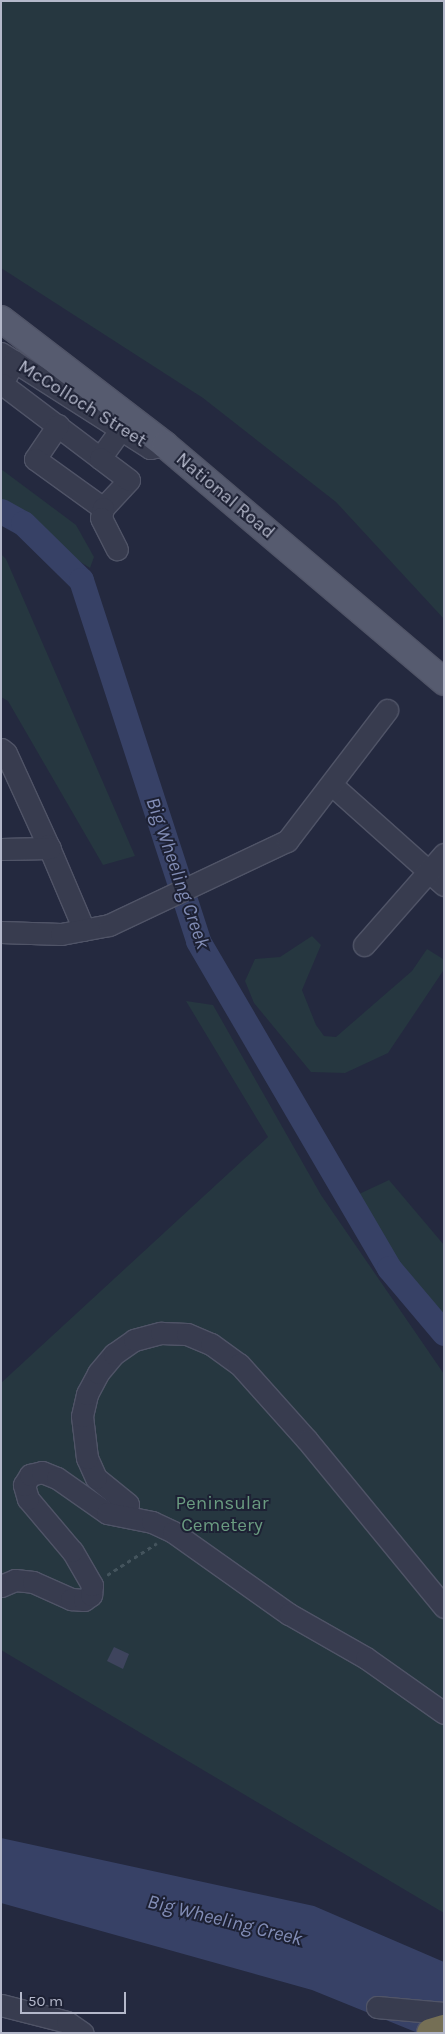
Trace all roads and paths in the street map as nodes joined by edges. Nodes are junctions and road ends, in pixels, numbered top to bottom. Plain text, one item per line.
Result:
1 (1, 318) edge
2 (8, 357) edge
3 (2, 384) edge
4 (58, 425) junction
5 (121, 429) junction
6 (166, 445) junction
7 (100, 458) junction
8 (103, 508) junction
9 (117, 549) dead end
10 (444, 682) edge
11 (387, 710) dead end
12 (1, 749) edge
13 (332, 785) junction
14 (1, 848) edge
15 (50, 848) junction
16 (444, 854) edge
17 (428, 871) junction
18 (444, 885) edge
19 (84, 930) junction
20 (1, 932) edge
21 (364, 945) dead end
22 (126, 1516) junction
23 (173, 1532) junction
24 (92, 1585) junction
25 (1, 1586) edge
26 (444, 1607) edge
27 (444, 1713) edge
28 (1, 2005) edge
29 (377, 2007) dead end
30 (444, 2013) edge
31 (444, 2029) edge
32 (83, 2033) edge
33 (431, 2033) edge

1 - 6 main road, National Road
2 - 3 street
2 - 5 street, McColloch Street
3 - 4 street
4 - 7 street
4 - 8 street
5 - 6 street, McColloch Street
5 - 7 street
6 - 10 main road, National Road
7 - 8 street
8 - 9 street
11 - 13 street
12 - 15 street
13 - 17 street
13 - 19 street
14 - 15 street
15 - 19 street
16 - 17 street
17 - 18 street
17 - 21 street
19 - 20 street
22 - 23 street
22 - 24 street
22 - 26 street
23 - 24 path
23 - 27 street
24 - 25 street
28 - 32 street
29 - 30 street
31 - 33 highway

